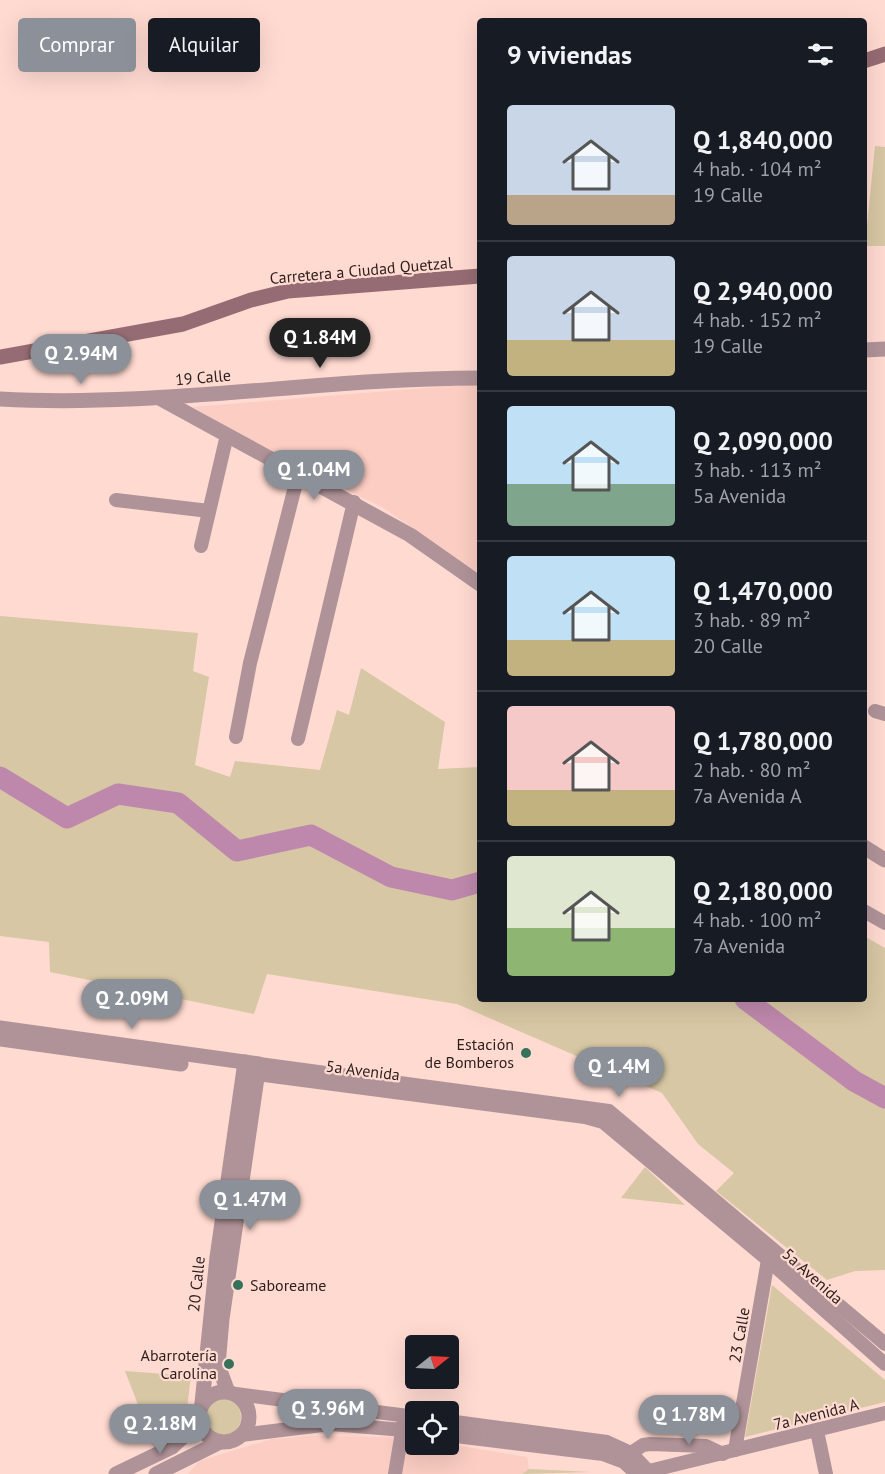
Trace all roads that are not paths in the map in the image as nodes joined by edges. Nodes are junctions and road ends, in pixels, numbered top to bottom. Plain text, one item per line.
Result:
1 (885, 54) edge
2 (867, 60) edge
3 (477, 276) edge
4 (885, 349) edge
5 (867, 350) edge
6 (0, 357) edge
7 (477, 378) edge
8 (0, 399) edge
9 (161, 399) junction
10 (227, 435) junction
11 (298, 475) junction
12 (116, 500) dead end
13 (354, 502) junction
14 (209, 512) junction
15 (201, 546) dead end
16 (477, 582) edge
17 (236, 737) dead end
18 (298, 739) dead end
19 (867, 849) edge
20 (885, 860) edge
21 (867, 913) edge
22 (885, 923) edge
23 (0, 1028) edge
24 (0, 1039) edge
25 (251, 1068) junction
26 (475, 1097) junction
27 (768, 1260) junction
28 (817, 1295) junction
29 (885, 1344) edge
30 (885, 1364) edge
31 (232, 1393) junction
32 (202, 1403) junction
33 (885, 1413) edge
34 (199, 1422) junction
35 (405, 1422) edge
36 (459, 1422) edge
37 (405, 1423) edge
38 (817, 1431) junction
39 (241, 1435) junction
40 (459, 1436) edge
41 (405, 1440) edge
42 (178, 1442) junction
43 (220, 1442) junction
44 (729, 1452) junction
45 (631, 1453) junction
46 (173, 1470) edge
47 (646, 1473) edge
48 (116, 1474) edge
49 (156, 1474) edge
50 (395, 1474) edge
51 (826, 1474) edge

1 - 2 main road
3 - 6 main road, Carretera a Ciudad Quetzal
4 - 5 street
7 - 9 street, 19 Calle
8 - 9 street, 19 Calle
9 - 10 street
10 - 11 street
10 - 14 street
11 - 13 street
11 - 17 street
12 - 14 street
13 - 16 street
13 - 18 street
14 - 15 street
19 - 20 street
21 - 22 street
23 - 25 street, 5a Avenida
24 - 25 street, 5a Avenida
25 - 26 street, 5a Avenida
25 - 31 street, 20 Calle
25 - 32 street, 20 Calle
26 - 27 street, 5a Avenida
26 - 28 street, 5a Avenida
27 - 28 street, 5a Avenida
27 - 44 street, 23 Calle
28 - 29 street, 5a Avenida
28 - 30 street, 5a Avenida
31 - 32 street
31 - 35 street
31 - 39 street
32 - 34 street
33 - 38 street, 7a Avenida A
34 - 42 street
34 - 43 street
36 - 45 street
37 - 39 street
38 - 44 street, 7a Avenida A
38 - 51 street
39 - 43 street
40 - 47 street
41 - 50 street
42 - 46 street
42 - 48 street
43 - 46 street
44 - 45 street
44 - 47 street, 7a Avenida A
45 - 47 street
46 - 49 street

